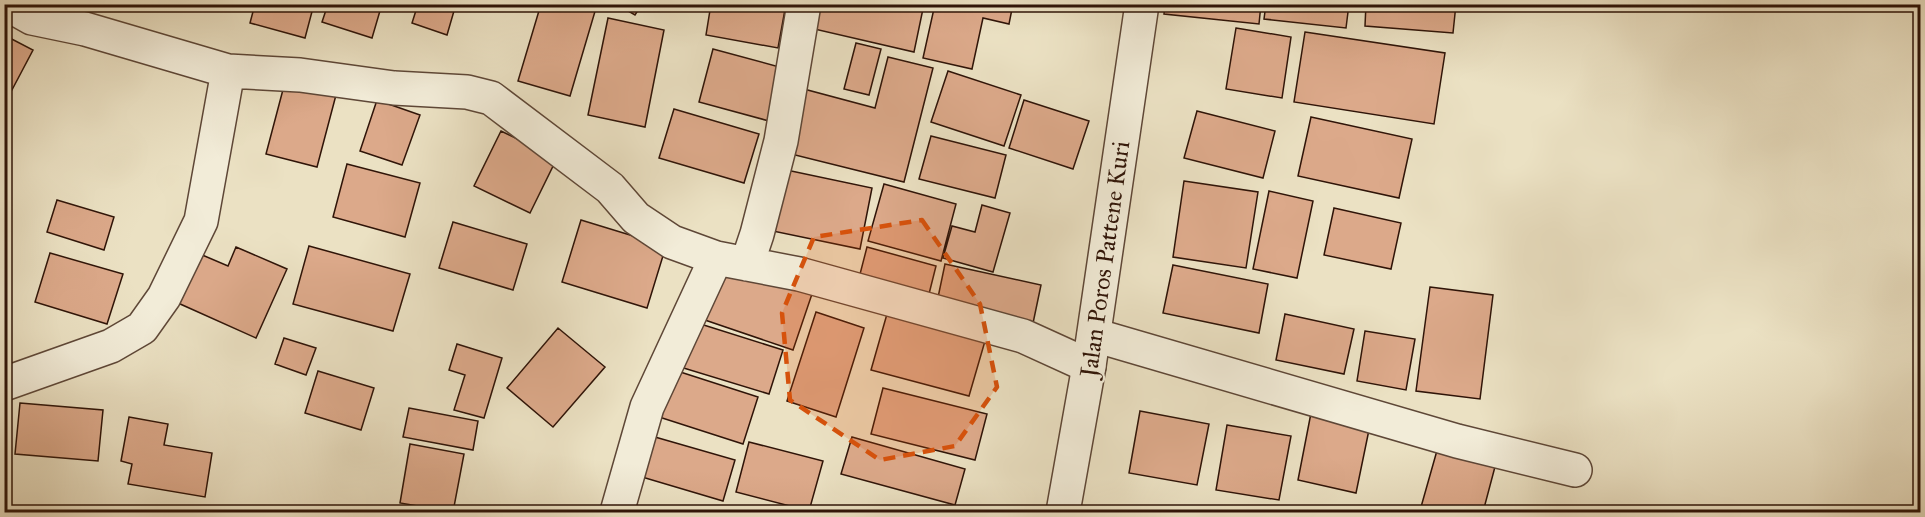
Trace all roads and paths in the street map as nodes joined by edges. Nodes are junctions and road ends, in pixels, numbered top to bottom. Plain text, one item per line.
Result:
1 (8, 4) edge
2 (804, 4) edge
3 (1142, 4) edge
4 (228, 71) junction
5 (732, 261) junction
6 (1092, 351) junction
7 (4, 384) edge
8 (1575, 471) dead end
9 (617, 513) edge
10 (1063, 513) edge

1 - 4 street
2 - 5 street
3 - 6 street, Jalan Poros Pattene Kuri
4 - 5 street
4 - 7 street
5 - 6 street
5 - 9 street
6 - 8 street
6 - 10 street, Jalan Poros Pattene Kuri

